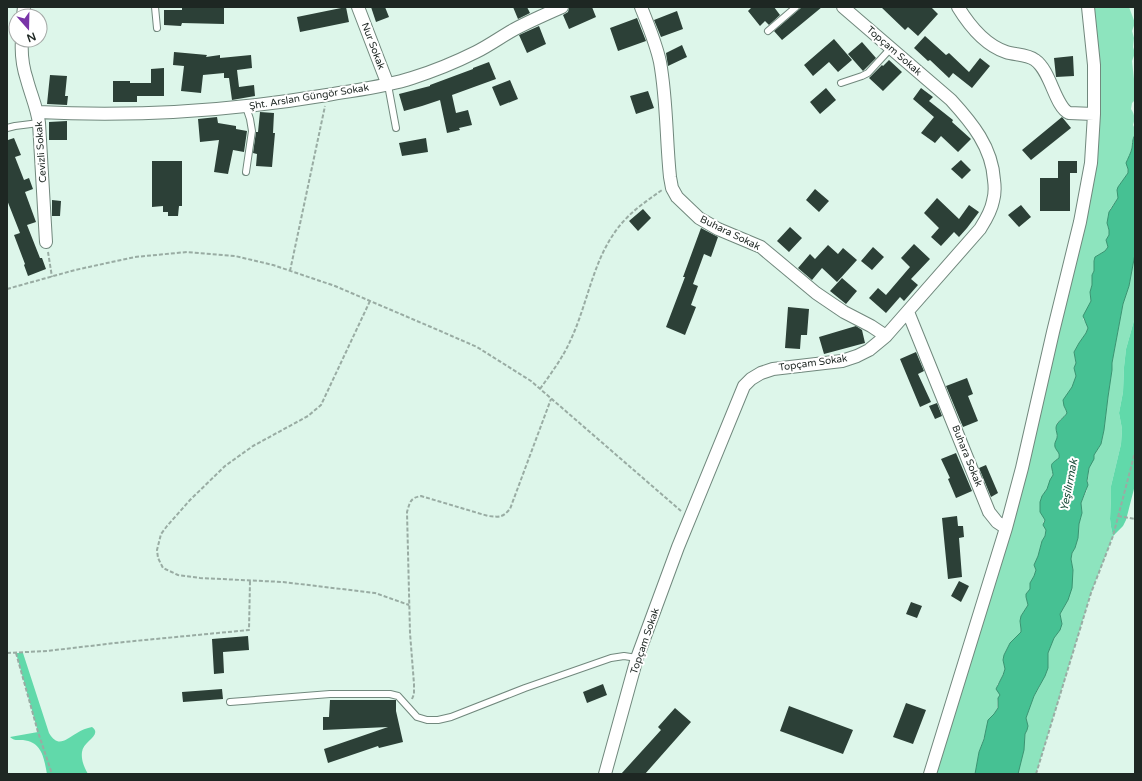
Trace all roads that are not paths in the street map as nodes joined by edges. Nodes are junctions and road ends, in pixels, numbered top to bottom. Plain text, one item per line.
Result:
1 (155, 7) edge
2 (358, 7) edge
3 (562, 7) edge
4 (641, 7) edge
5 (796, 7) edge
6 (843, 7) edge
7 (958, 7) edge
8 (1088, 7) edge
9 (157, 28) dead end
10 (768, 31) dead end
11 (23, 48) edge
12 (891, 48) junction
13 (841, 83) dead end
14 (388, 85) junction
15 (246, 107) junction
16 (1094, 114) junction
17 (39, 118) junction
18 (7, 128) edge
19 (396, 128) dead end
20 (246, 172) dead end
21 (46, 242) road end
22 (908, 312) junction
23 (886, 336) junction
24 (1006, 528) junction
25 (637, 658) junction
26 (230, 702) dead end
27 (605, 774) edge
28 (930, 774) edge

1 - 9 lane
2 - 14 street, Nur Sokak
3 - 14 street, Şht. Arslan Güngör Sokak
4 - 23 street, Buhara Sokak
5 - 10 lane
6 - 12 street, Topçam Sokak
7 - 16 street
8 - 16 street
11 - 17 street, Cevizli Sokak
12 - 13 lane
12 - 22 street, Topçam Sokak
14 - 15 street, Şht. Arslan Güngör Sokak
14 - 19 lane
15 - 17 street, Şht. Arslan Güngör Sokak
15 - 20 lane
16 - 24 street
17 - 18 lane
17 - 21 street, Cevizli Sokak
22 - 23 street, Topçam Sokak
22 - 24 street, Buhara Sokak
23 - 25 street, Topçam Sokak
24 - 28 street
25 - 26 lane
25 - 27 street, Topçam Sokak

